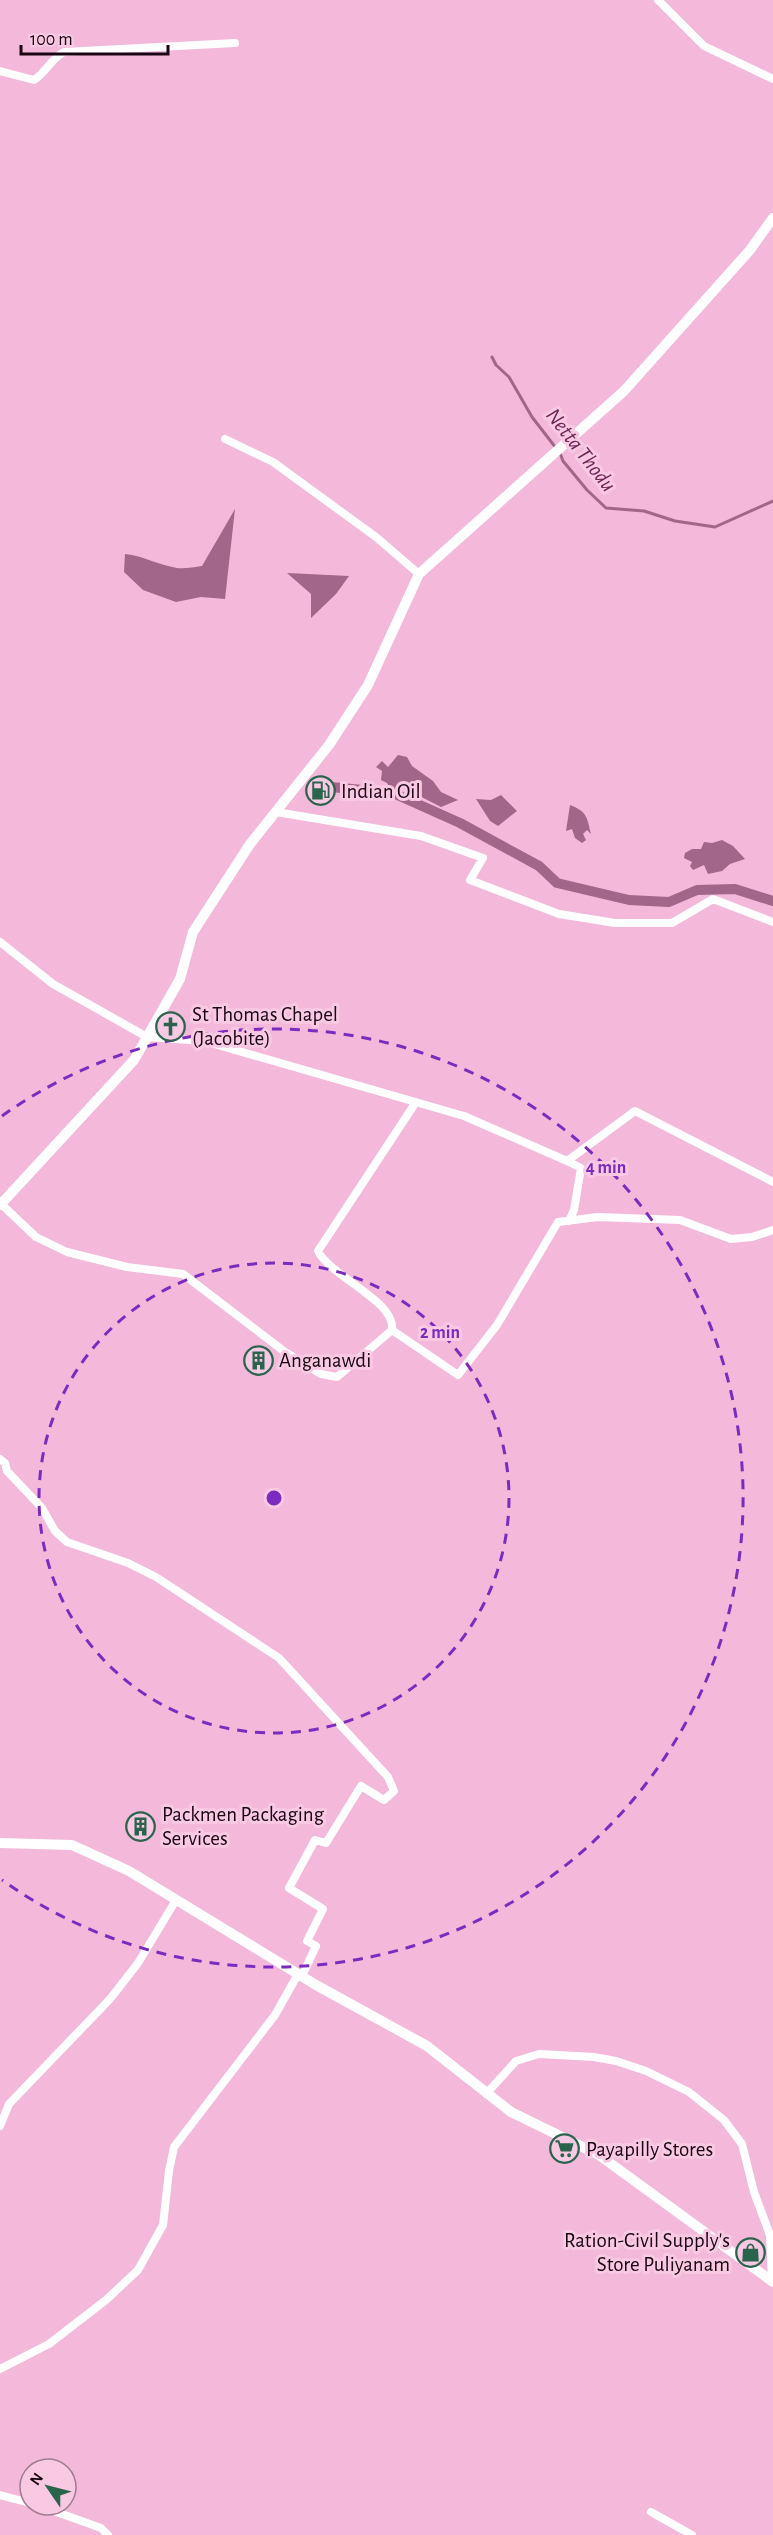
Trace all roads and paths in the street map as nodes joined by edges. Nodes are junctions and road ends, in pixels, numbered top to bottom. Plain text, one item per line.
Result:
1 (658, 0) edge
2 (235, 43) dead end
3 (0, 71) edge
4 (773, 79) edge
5 (773, 218) edge
6 (225, 439) dead end
7 (419, 574) junction
8 (276, 812) junction
9 (773, 922) edge
10 (0, 942) edge
11 (147, 1037) junction
12 (416, 1102) junction
13 (567, 1161) junction
14 (773, 1182) edge
15 (0, 1204) edge
16 (569, 1221) junction
17 (773, 1230) edge
18 (392, 1330) junction
19 (0, 1459) edge
20 (0, 1843) edge
21 (176, 1900) junction
22 (300, 1975) junction
23 (486, 2094) junction
24 (0, 2126) edge
25 (772, 2282) edge
26 (0, 2369) edge
27 (0, 2495) edge
28 (18, 2500) edge
29 (651, 2512) dead end
30 (70, 2517) edge
31 (108, 2535) edge
32 (692, 2535) edge

1 - 4 street
2 - 3 street
5 - 7 main road
6 - 7 street
7 - 8 main road
8 - 9 street
8 - 11 main road
10 - 11 street
11 - 12 street
11 - 15 main road
12 - 13 street
12 - 18 street
13 - 14 street
13 - 16 street
15 - 18 street
16 - 17 street
16 - 18 street
19 - 22 street
20 - 21 main road
21 - 22 main road
21 - 24 street
22 - 23 main road
22 - 26 street
23 - 25 main road
23 - 25 street
27 - 28 street
29 - 32 street
30 - 31 street

